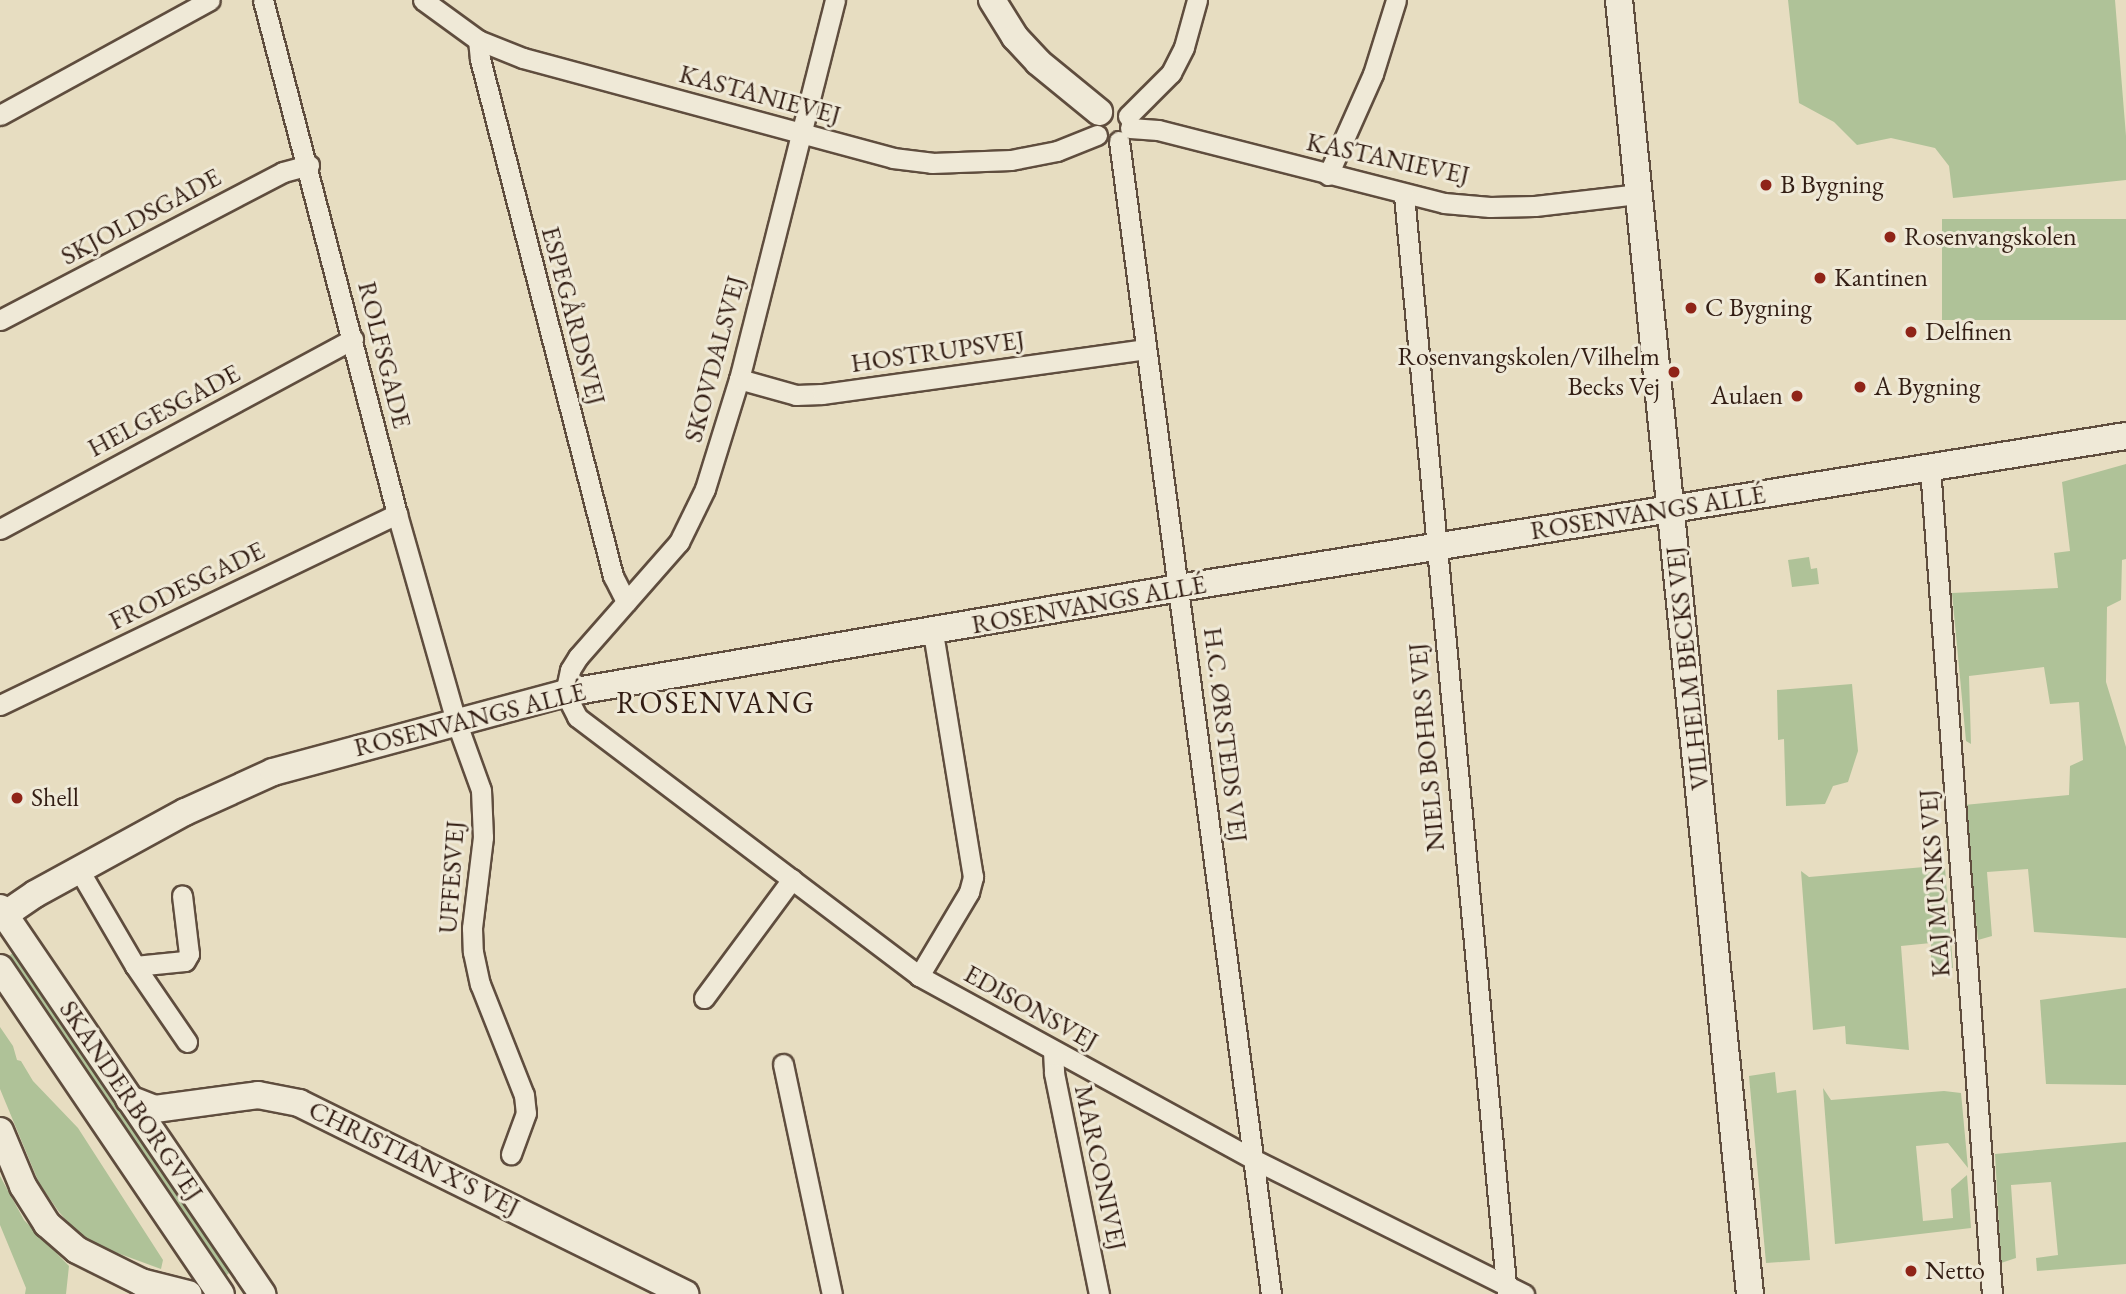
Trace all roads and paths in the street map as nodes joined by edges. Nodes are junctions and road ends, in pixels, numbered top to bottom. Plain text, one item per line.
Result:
1 (211, 0) edge
2 (263, 0) edge
3 (423, 0) edge
4 (835, 0) edge
5 (992, 0) edge
6 (1197, 0) edge
7 (1396, 0) edge
8 (1619, 0) edge
9 (478, 40) junction
10 (0, 115) edge
11 (1098, 124) junction
12 (1126, 128) junction
13 (802, 133) junction
14 (309, 165) junction
15 (1328, 175) junction
16 (1639, 194) junction
17 (1404, 195) junction
18 (0, 320) edge
19 (353, 339) junction
20 (1146, 349) junction
21 (739, 379) junction
22 (2126, 436) edge
23 (1930, 468) junction
24 (1671, 508) junction
25 (397, 513) junction
26 (0, 529) edge
27 (1435, 548) junction
28 (1180, 588) junction
29 (626, 602) junction
30 (933, 632) junction
31 (565, 693) junction
32 (0, 705) edge
33 (456, 721) junction
34 (79, 870) junction
35 (792, 879) junction
36 (182, 895) dead end
37 (2, 914) edge
38 (135, 965) junction
39 (0, 968) edge
40 (919, 975) junction
41 (704, 998) dead end
42 (187, 1042) dead end
43 (1053, 1051) junction
44 (783, 1064) dead end
45 (129, 1099) junction
46 (0, 1131) edge
47 (511, 1154) dead end
48 (1254, 1159) junction
49 (1512, 1291) edge
50 (188, 1294) edge
51 (221, 1294) edge
52 (262, 1294) edge
53 (685, 1294) edge
54 (832, 1294) edge
55 (1099, 1294) edge
56 (1271, 1294) edge
57 (1750, 1294) edge
58 (1992, 1294) edge

1 - 10 street
2 - 14 street, ROLFSGADE
3 - 9 street, KASTANIEVEJ
4 - 13 street, SKOVDALSVEJ
5 - 11 street
6 - 12 street
7 - 15 street
8 - 16 street, VILHELM BECKS VEJ
9 - 13 street, KASTANIEVEJ
9 - 29 street, ESPEGÅRDSVEJ
11 - 12 street
11 - 12 street
11 - 13 street, KASTANIEVEJ
12 - 15 street, KASTANIEVEJ
12 - 20 street, H.C. ØRSTEDS VEJ
13 - 21 street, SKOVDALSVEJ
14 - 18 street, SKJOLDSGADE
14 - 19 street, ROLFSGADE
15 - 17 street, KASTANIEVEJ
16 - 17 street, KASTANIEVEJ
16 - 24 street, VILHELM BECKS VEJ
17 - 27 street, NIELS BOHRS VEJ
19 - 25 street, ROLFSGADE
19 - 26 street, HELGESGADE
20 - 21 street, HOSTRUPSVEJ
20 - 28 street, H.C. ØRSTEDS VEJ
21 - 29 street, SKOVDALSVEJ
22 - 23 street, ROSENVANGS ALLÉ
23 - 24 street, ROSENVANGS ALLÉ
23 - 58 street, KAJ MUNKS VEJ
24 - 27 street, ROSENVANGS ALLÉ
24 - 57 street, VILHELM BECKS VEJ
25 - 32 street, FRODESGADE
25 - 33 street, ROLFSGADE
27 - 28 street, ROSENVANGS ALLÉ
27 - 49 street, NIELS BOHRS VEJ
28 - 30 street, ROSENVANGS ALLÉ
28 - 48 street, H.C. ØRSTEDS VEJ
29 - 31 street, SKOVDALSVEJ
30 - 31 street, ROSENVANGS ALLÉ
30 - 40 street
31 - 33 street, ROSENVANGS ALLÉ
31 - 35 street, EDISONSVEJ
33 - 34 street, ROSENVANGS ALLÉ
33 - 47 street, UFFESVEJ
34 - 37 street, ROSENVANGS ALLÉ
34 - 38 street
35 - 40 street, EDISONSVEJ
35 - 41 street
36 - 38 street
37 - 45 street, SKANDERBORGVEJ
38 - 42 street
39 - 51 street, SKANDERBORGVEJ
40 - 43 street, EDISONSVEJ
43 - 48 street, EDISONSVEJ
43 - 55 street, MARCONIVEJ
44 - 54 street
45 - 52 street, SKANDERBORGVEJ
45 - 53 street, CHRISTIAN X'S VEJ
46 - 50 street
48 - 49 street, EDISONSVEJ
48 - 56 street, H.C. ØRSTEDS VEJ

